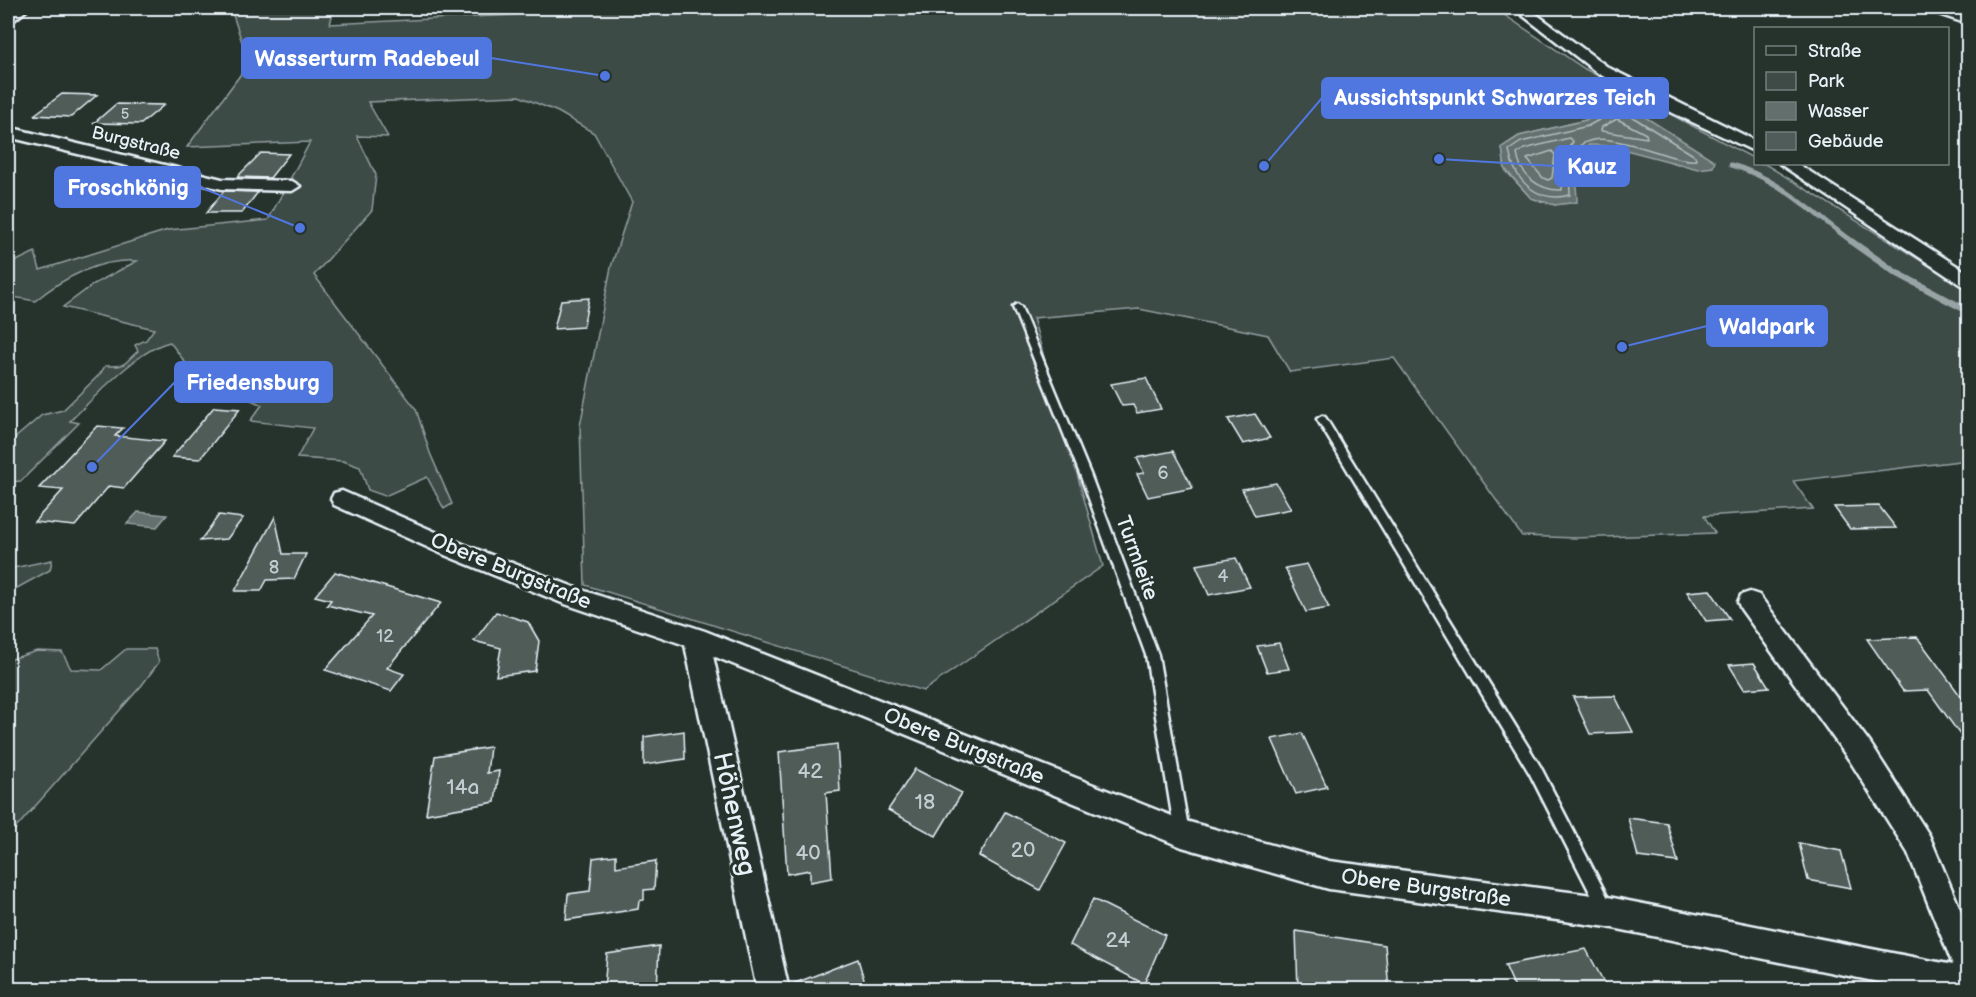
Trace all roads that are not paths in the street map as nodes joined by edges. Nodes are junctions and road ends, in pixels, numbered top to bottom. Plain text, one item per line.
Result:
1 (22, 8) edge
2 (1520, 8) edge
3 (1935, 8) edge
4 (8, 18) edge
5 (1968, 20) edge
6 (8, 132) edge
7 (1754, 147) edge
8 (1790, 165) edge
9 (292, 186) dead end
10 (1968, 281) edge
11 (1017, 307) dead end
12 (1322, 419) dead end
13 (342, 499) dead end
14 (1750, 602) dead end
15 (696, 638) junction
16 (1182, 833) junction
17 (1608, 912) junction
18 (1968, 964) edge
19 (1968, 984) edge
20 (773, 990) edge

1 - 4 street
2 - 7 street
3 - 5 street
6 - 9 street, Burgstraße
8 - 10 street
11 - 16 lane, Turmleite
12 - 17 lane
13 - 15 street, Obere Burgstraße
14 - 18 street
15 - 16 street, Obere Burgstraße
15 - 20 street, Höhenweg
16 - 17 street, Obere Burgstraße
17 - 19 street, Obere Burgstraße

